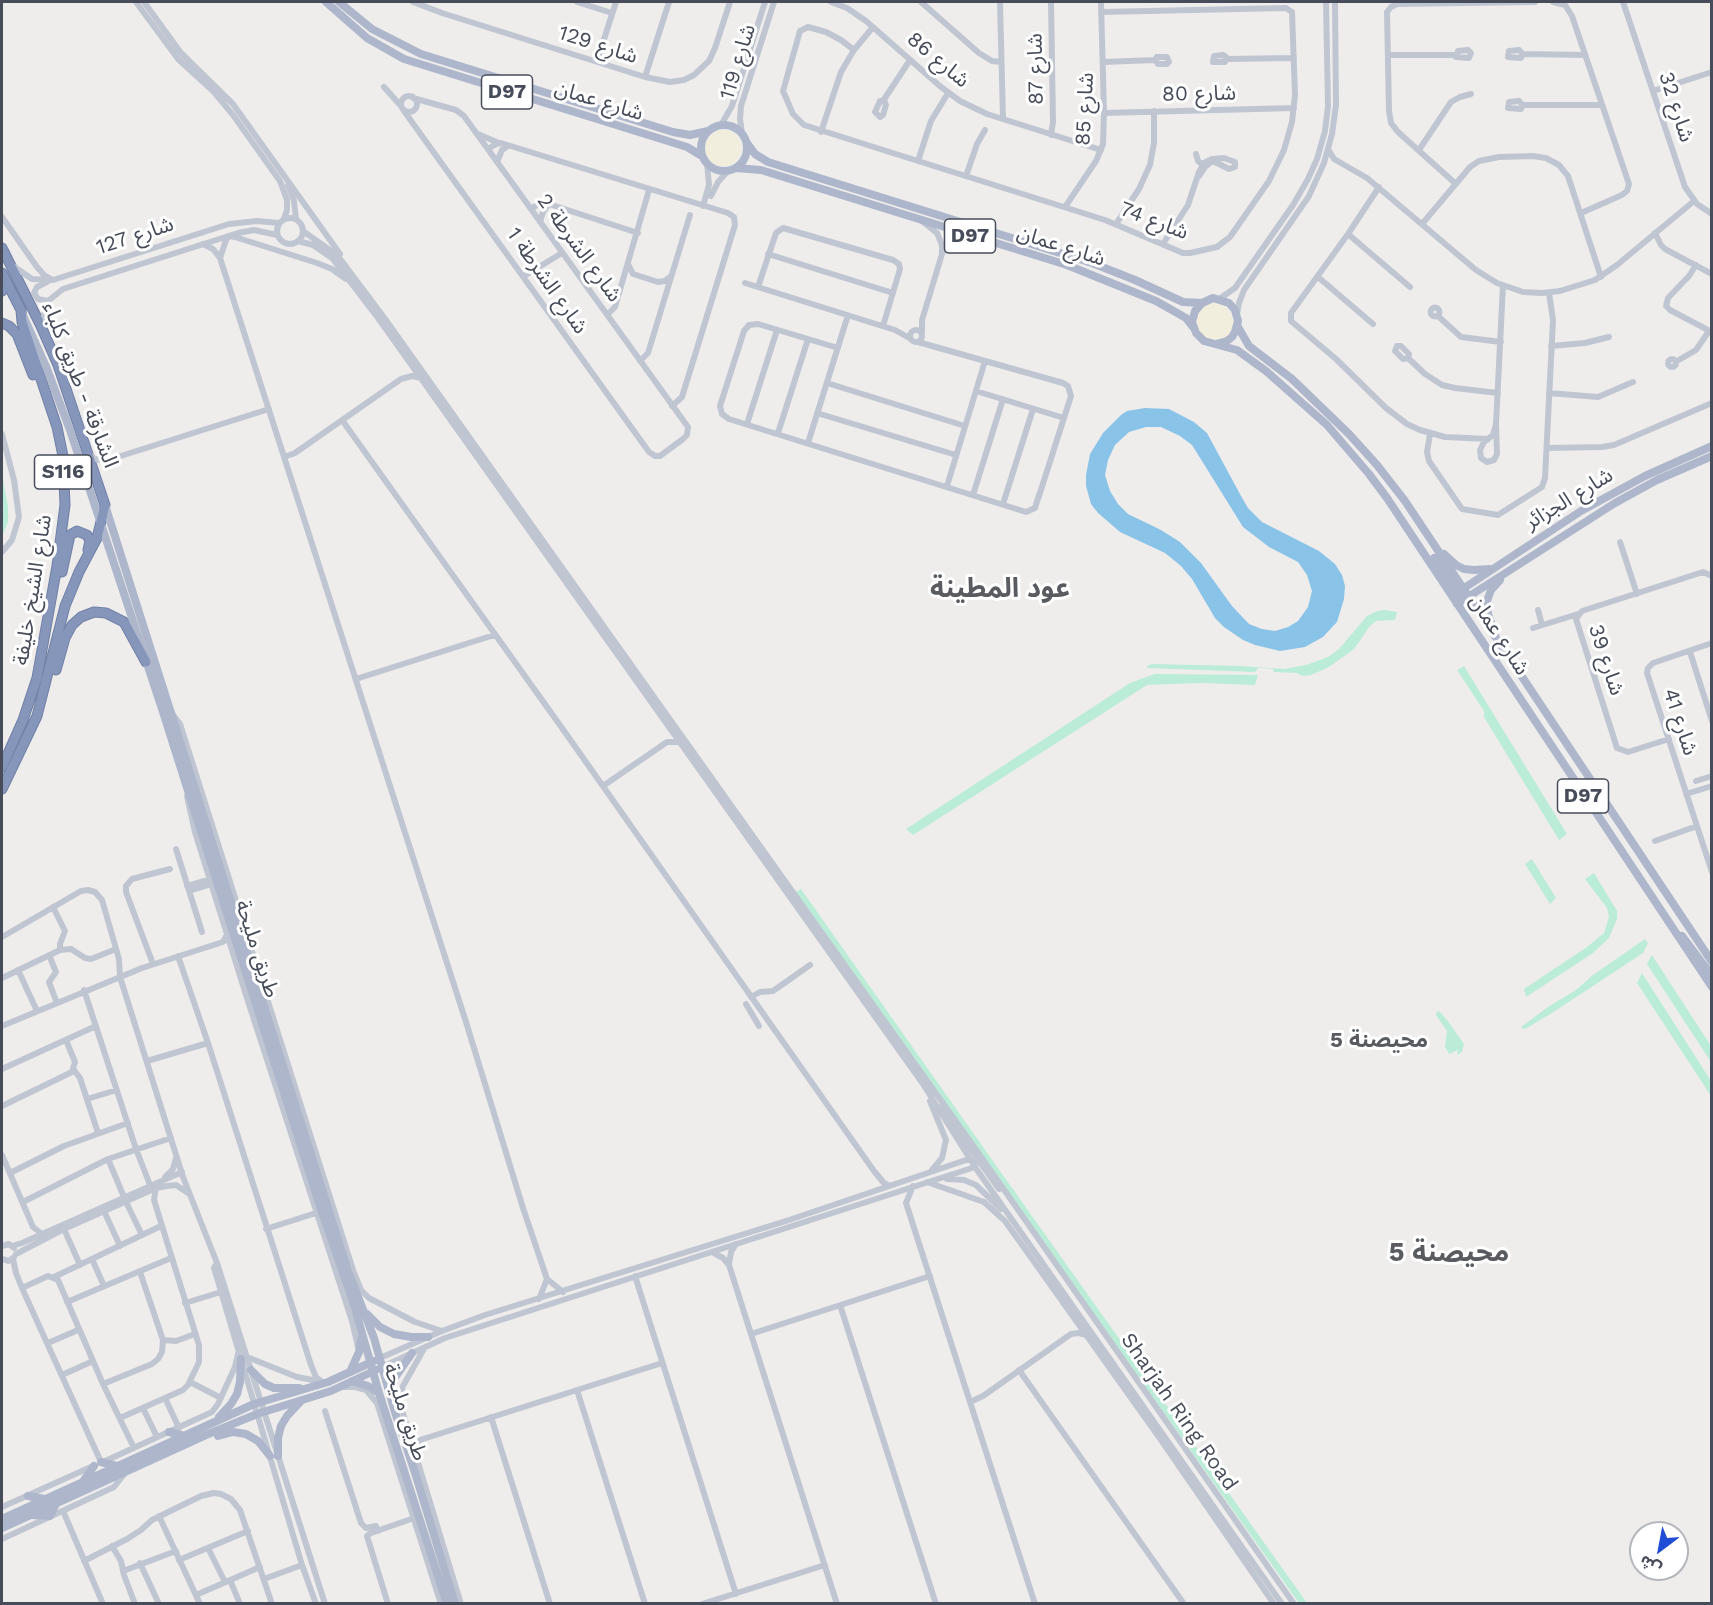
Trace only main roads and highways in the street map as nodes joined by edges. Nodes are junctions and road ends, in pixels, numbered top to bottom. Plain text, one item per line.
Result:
1 (326, 2) edge
2 (339, 2) edge
3 (708, 131) junction
4 (747, 143) junction
5 (705, 160) junction
6 (732, 169) junction
7 (2, 248) edge
8 (2, 273) edge
9 (1202, 303) junction
10 (21, 310) junction
11 (2, 323) edge
12 (1193, 327) junction
13 (1238, 327) junction
14 (1216, 344) junction
15 (1712, 446) edge
16 (1712, 458) edge
17 (63, 471) junction
18 (105, 505) junction
19 (101, 527) junction
20 (1437, 549) junction
21 (1492, 568) junction
22 (79, 572) junction
23 (1505, 573) junction
24 (1459, 597) junction
25 (44, 639) junction
26 (1497, 640) junction
27 (1509, 658) junction
28 (146, 662) junction
29 (46, 688) junction
30 (2, 767) edge
31 (2, 789) edge
32 (1672, 928) junction
33 (1711, 961) edge
34 (1712, 976) edge
35 (1712, 987) edge
36 (272, 1054) junction
37 (269, 1064) road end
38 (364, 1309) junction
39 (361, 1333) junction
40 (428, 1336) road end
41 (411, 1353) road end
42 (242, 1355) road end
43 (376, 1365) junction
44 (251, 1370) road end
45 (350, 1377) junction
46 (306, 1390) junction
47 (379, 1393) junction
48 (301, 1400) junction
49 (394, 1409) junction
50 (213, 1423) junction
51 (169, 1432) road end
52 (206, 1435) junction
53 (185, 1436) junction
54 (409, 1447) junction
55 (117, 1466) junction
56 (82, 1483) junction
57 (28, 1496) road end
58 (46, 1499) junction
59 (56, 1504) junction
60 (30, 1515) junction
61 (2, 1519) edge
62 (2, 1528) edge
63 (447, 1604) edge
64 (455, 1604) edge

1 - 5 main road, شارع عمان / D97
2 - 3 main road, شارع عمان / D97
3 - 4 main road
3 - 5 main road
4 - 6 main road
4 - 9 main road, شارع عمان / D97
5 - 6 main road
6 - 12 main road, شارع عمان / D97
7 - 18 highway, الشارقة - طريق كلباء
8 - 10 highway, شارع الشيخ خليفة
9 - 12 main road
9 - 13 main road
10 - 17 highway, شارع الشيخ خليفة / S116
10 - 19 main road, طريق مليحة
11 - 17 highway
12 - 14 main road
13 - 14 main road
13 - 20 main road, شارع عمان / D97
14 - 24 main road, شارع عمان / D97
15 - 21 main road, شارع الجزائر
16 - 23 main road, شارع الجزائر
17 - 25 highway, شارع الشيخ خليفة / S116
18 - 19 highway, شارع الشيخ خليفة / S116
18 - 38 main road, طريق مليحة
19 - 22 highway, شارع الشيخ خليفة / S116
19 - 28 main road, طريق مليحة
20 - 21 main road
20 - 24 main road, شارع عمان / D97
21 - 24 main road, شارع الجزائر
22 - 25 highway
22 - 29 highway, شارع الشيخ خليفة / S116
23 - 24 main road, شارع الجزائر
23 - 26 main road
24 - 26 main road, شارع عمان / D97
24 - 27 main road
24 - 32 main road, شارع عمان / D97
25 - 30 highway, شارع الشيخ خليفة / S116
26 - 27 main road, شارع عمان / D97
27 - 33 main road, شارع عمان / D97
28 - 29 highway
28 - 36 main road, طريق مليحة
29 - 31 highway, شارع الشيخ خليفة / S116
32 - 34 main road
32 - 35 main road, شارع عمان / D97
36 - 37 main road
36 - 39 main road, طريق مليحة
38 - 40 main road
38 - 43 main road, طريق مليحة
39 - 43 main road
39 - 45 main road
41 - 49 main road
42 - 50 main road
43 - 45 main road
43 - 47 main road, طريق مليحة
43 - 49 main road, طريق مليحة
43 - 54 main road
44 - 46 main road
45 - 46 main road
45 - 47 main road
45 - 48 main road
46 - 50 main road
47 - 63 main road, طريق مليحة
48 - 52 main road
48 - 52 main road
49 - 54 main road, طريق مليحة
50 - 53 main road
51 - 53 main road
52 - 59 main road
53 - 55 main road
54 - 64 main road, طريق مليحة
55 - 56 main road
55 - 56 main road
56 - 58 main road
57 - 58 main road
58 - 61 main road
59 - 60 main road
59 - 60 main road
60 - 62 main road

